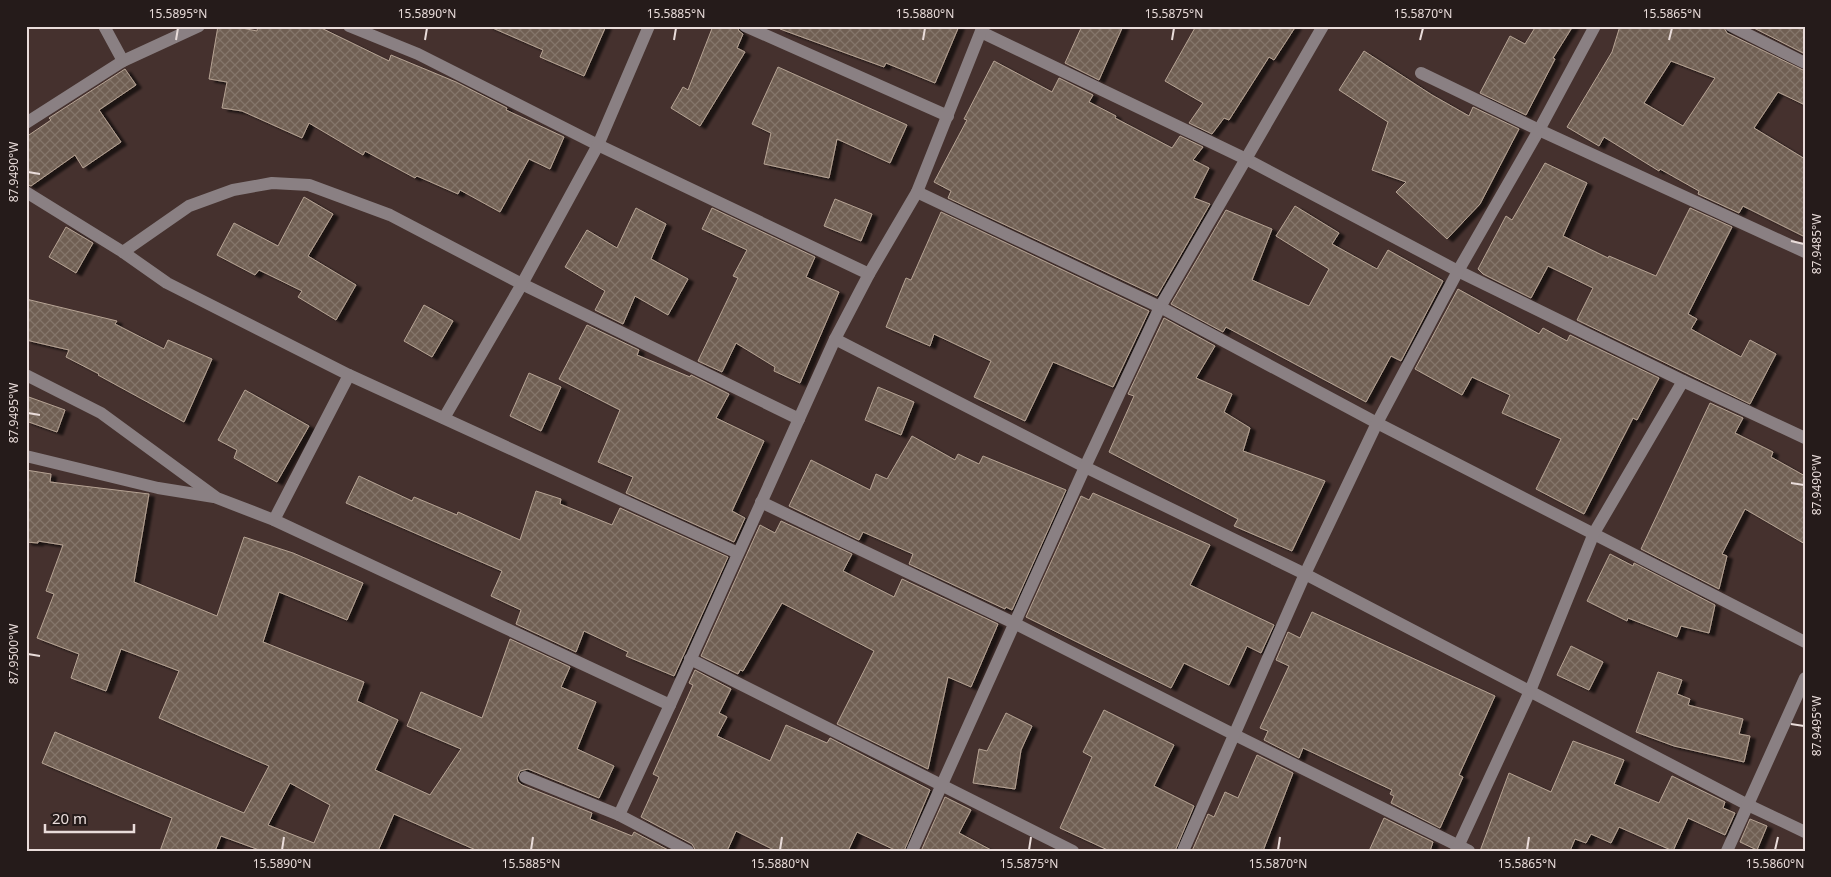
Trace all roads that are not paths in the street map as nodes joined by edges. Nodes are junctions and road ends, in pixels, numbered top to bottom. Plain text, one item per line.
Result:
1 (104, 26) edge
2 (199, 26) edge
3 (349, 26) edge
4 (649, 26) edge
5 (745, 26) edge
6 (1323, 26) edge
7 (1595, 26) edge
8 (1731, 26) edge
9 (982, 29) edge
10 (123, 61) junction
11 (1805, 62) edge
12 (1421, 73) dead end
13 (948, 116) junction
14 (26, 123) edge
15 (1539, 130) junction
16 (598, 145) junction
17 (1246, 159) junction
18 (26, 192) edge
19 (917, 192) junction
20 (123, 252) junction
21 (1805, 252) edge
22 (1458, 271) junction
23 (869, 274) junction
24 (522, 284) junction
25 (1160, 307) junction
26 (835, 338) junction
27 (26, 375) edge
28 (349, 375) junction
29 (1683, 382) junction
30 (444, 418) junction
31 (798, 420) junction
32 (1377, 423) junction
33 (1805, 438) edge
34 (26, 456) edge
35 (1085, 467) junction
36 (217, 498) junction
37 (761, 502) junction
38 (274, 520) junction
39 (1594, 533) junction
40 (738, 552) junction
41 (1305, 574) junction
42 (1014, 623) junction
43 (1805, 642) edge
44 (690, 658) junction
45 (1805, 678) edge
46 (1530, 691) junction
47 (670, 705) junction
48 (1235, 735) junction
49 (525, 776) dead end
50 (942, 784) junction
51 (1748, 805) junction
52 (619, 815) junction
53 (1805, 832) edge
54 (1461, 849) edge
55 (688, 851) edge
56 (912, 851) edge
57 (1073, 851) edge
58 (1183, 851) edge
59 (1727, 851) edge

1 - 10 street
2 - 10 street
3 - 16 street
4 - 16 street
5 - 13 street
6 - 17 street
7 - 15 street
8 - 11 street
9 - 13 street
9 - 17 street
10 - 14 street
12 - 15 street
13 - 19 street
15 - 21 street
15 - 22 street
16 - 23 street
16 - 24 street
17 - 22 street
17 - 25 street
18 - 20 street
19 - 23 street
19 - 25 street
20 - 24 street
20 - 28 street
22 - 29 street
22 - 32 street
23 - 26 street
24 - 30 street
24 - 31 street
25 - 32 street
25 - 35 street
26 - 31 street
26 - 35 street
27 - 36 street
28 - 30 street
28 - 38 street
29 - 33 street
29 - 39 street
30 - 40 street
31 - 37 street
32 - 39 street
32 - 41 street
34 - 36 street
35 - 41 street
35 - 42 street
36 - 38 street
37 - 40 street
37 - 42 street
38 - 47 street
39 - 43 street
39 - 46 street
40 - 44 street
41 - 46 street
41 - 48 street
42 - 48 street
42 - 50 street
44 - 47 street
44 - 50 street
45 - 51 street
46 - 51 street
46 - 54 street
47 - 52 street
48 - 54 street
48 - 58 street
49 - 52 street
50 - 56 street
50 - 57 street
51 - 53 street
51 - 59 street
52 - 55 street

